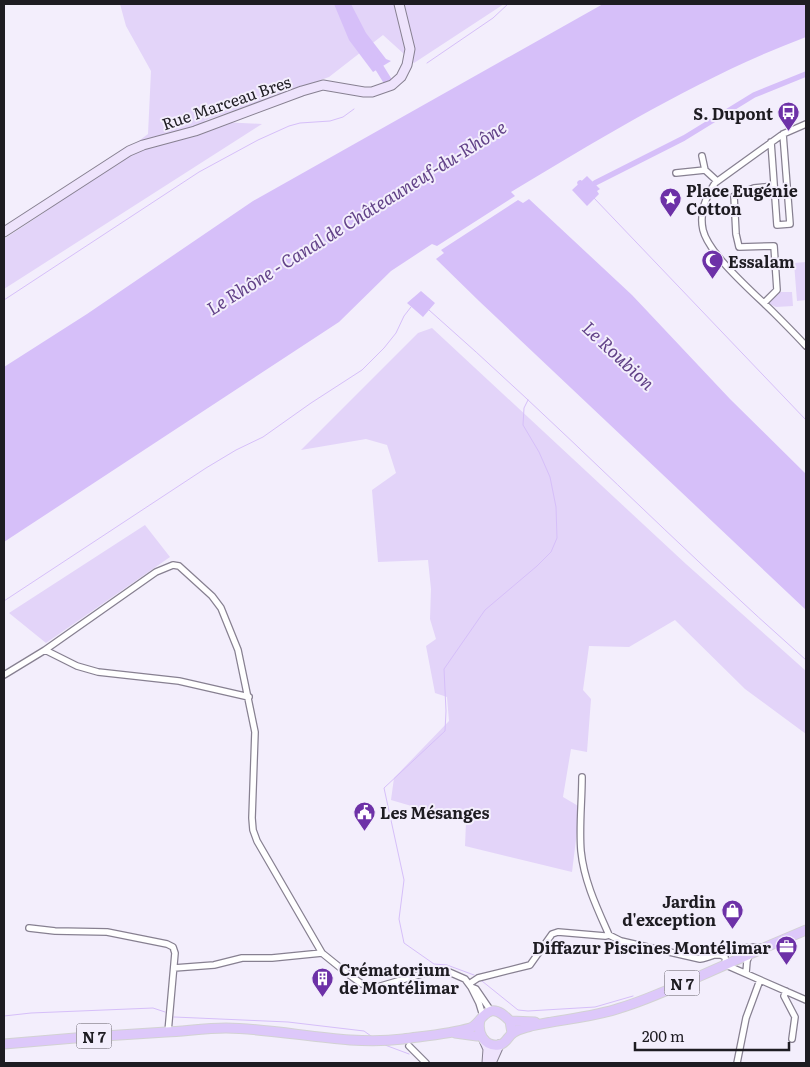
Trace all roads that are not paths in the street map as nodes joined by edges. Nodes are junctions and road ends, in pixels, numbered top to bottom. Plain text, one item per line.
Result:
1 (399, 4) edge
2 (806, 124) edge
3 (783, 134) junction
4 (771, 142) junction
5 (702, 156) dead end
6 (705, 170) junction
7 (676, 173) dead end
8 (717, 181) junction
9 (774, 186) junction
10 (4, 232) edge
11 (764, 304) junction
12 (806, 346) edge
13 (45, 650) junction
14 (4, 675) edge
15 (248, 697) junction
16 (582, 777) dead end
17 (29, 928) dead end
18 (806, 930) edge
19 (609, 936) junction
20 (767, 947) junction
21 (322, 953) junction
22 (750, 954) junction
23 (714, 956) junction
24 (726, 965) junction
25 (174, 968) junction
26 (746, 972) junction
27 (760, 980) junction
28 (470, 985) junction
29 (786, 991) junction
30 (806, 1000) edge
31 (491, 1011) junction
32 (481, 1018) junction
33 (510, 1020) junction
34 (554, 1021) junction
35 (168, 1032) junction
36 (447, 1033) junction
37 (512, 1033) junction
38 (482, 1038) junction
39 (792, 1039) dead end
40 (4, 1044) edge
41 (499, 1045) junction
42 (409, 1046) dead end
43 (426, 1063) edge
44 (489, 1063) edge
45 (737, 1063) edge

1 - 10 street, Rue Marceau Bres
2 - 3 street
3 - 4 street
3 - 9 street
4 - 8 street
4 - 9 street
5 - 6 street
6 - 7 street
6 - 8 street
8 - 11 street
9 - 11 street
11 - 12 street
13 - 14 street
13 - 15 street
13 - 15 street
15 - 21 street
16 - 19 street
17 - 25 street
18 - 20 main road, N 7
19 - 23 street
19 - 28 street
20 - 22 main road, N 7
20 - 23 street
21 - 25 street
21 - 28 street
22 - 24 main road, N 7
22 - 26 street
23 - 24 street
24 - 26 street
24 - 34 main road, N 7
25 - 35 street
26 - 27 street
27 - 29 street
27 - 45 street
28 - 31 street
28 - 32 street
29 - 30 street
29 - 39 street
31 - 32 main road
31 - 33 main road
32 - 36 main road, N 7
32 - 38 main road
33 - 34 main road, N 7
33 - 37 main road
34 - 37 main road, N 7
35 - 36 main road, N 7
35 - 40 main road, N 7
36 - 38 main road, N 7
37 - 41 main road
38 - 41 main road
38 - 44 street
41 - 44 street
42 - 43 street

